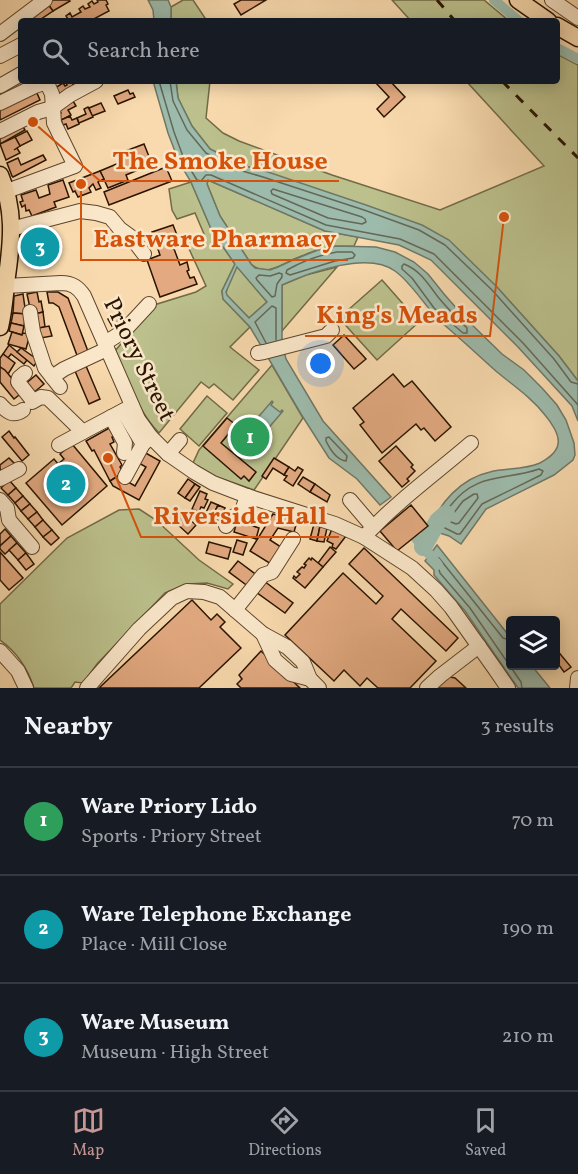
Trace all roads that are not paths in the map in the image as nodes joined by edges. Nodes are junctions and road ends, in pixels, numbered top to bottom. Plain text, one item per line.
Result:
1 (45, 0) edge
2 (518, 0) edge
3 (552, 0) edge
4 (21, 18) edge
5 (544, 18) edge
6 (578, 18) edge
7 (18, 20) edge
8 (560, 29) edge
9 (0, 34) edge
10 (578, 38) edge
11 (18, 47) edge
12 (0, 56) edge
13 (18, 77) edge
14 (40, 84) edge
15 (47, 84) edge
16 (91, 84) edge
17 (0, 86) edge
18 (0, 103) edge
19 (52, 108) junction
20 (0, 131) edge
21 (3, 183) edge
22 (8, 226) edge
23 (144, 254) dead end
24 (5, 259) edge
25 (6, 286) junction
26 (149, 304) dead end
27 (30, 312) dead end
28 (0, 327) edge
29 (332, 330) dead end
30 (106, 346) junction
31 (261, 352) dead end
32 (25, 373) dead end
33 (0, 404) edge
34 (29, 404) junction
35 (122, 411) junction
36 (83, 432) junction
37 (147, 440) junction
38 (180, 440) dead end
39 (471, 443) dead end
40 (59, 445) dead end
41 (124, 453) dead end
42 (168, 454) junction
43 (19, 469) dead end
44 (124, 477) dead end
45 (0, 479) edge
46 (247, 496) junction
47 (0, 500) edge
48 (350, 500) dead end
49 (226, 526) dead end
50 (373, 528) junction
51 (293, 540) dead end
52 (32, 547) dead end
53 (235, 610) junction
54 (479, 646) junction
55 (0, 651) edge
56 (578, 678) edge
57 (315, 683) edge
58 (26, 688) edge
59 (87, 688) edge
60 (427, 688) edge
61 (508, 688) edge
62 (577, 688) edge

1 - 4 street
2 - 5 main road
3 - 6 street
7 - 9 street
8 - 10 main road
11 - 12 street
13 - 17 street
14 - 18 street
15 - 19 street
16 - 19 street
19 - 20 street
19 - 21 street
21 - 22 main road
22 - 23 street
22 - 24 main road
24 - 25 main road
25 - 28 main road
25 - 30 street, Priory Street
26 - 30 street
27 - 30 street
29 - 31 street
30 - 35 street, Priory Street
32 - 34 street
33 - 34 street
34 - 36 street
35 - 36 street
35 - 37 street, Priory Street
35 - 41 street
36 - 40 street
37 - 42 street, Priory Street
37 - 44 street
38 - 42 street
39 - 50 street
42 - 46 street, Priory Street
43 - 45 street
46 - 49 street
46 - 50 street, Priory Street
47 - 52 street
48 - 50 street
50 - 54 street, Priory Street
51 - 53 street
53 - 57 street
53 - 59 street
54 - 60 street
54 - 61 street, Priory Street
55 - 58 street
56 - 62 street

